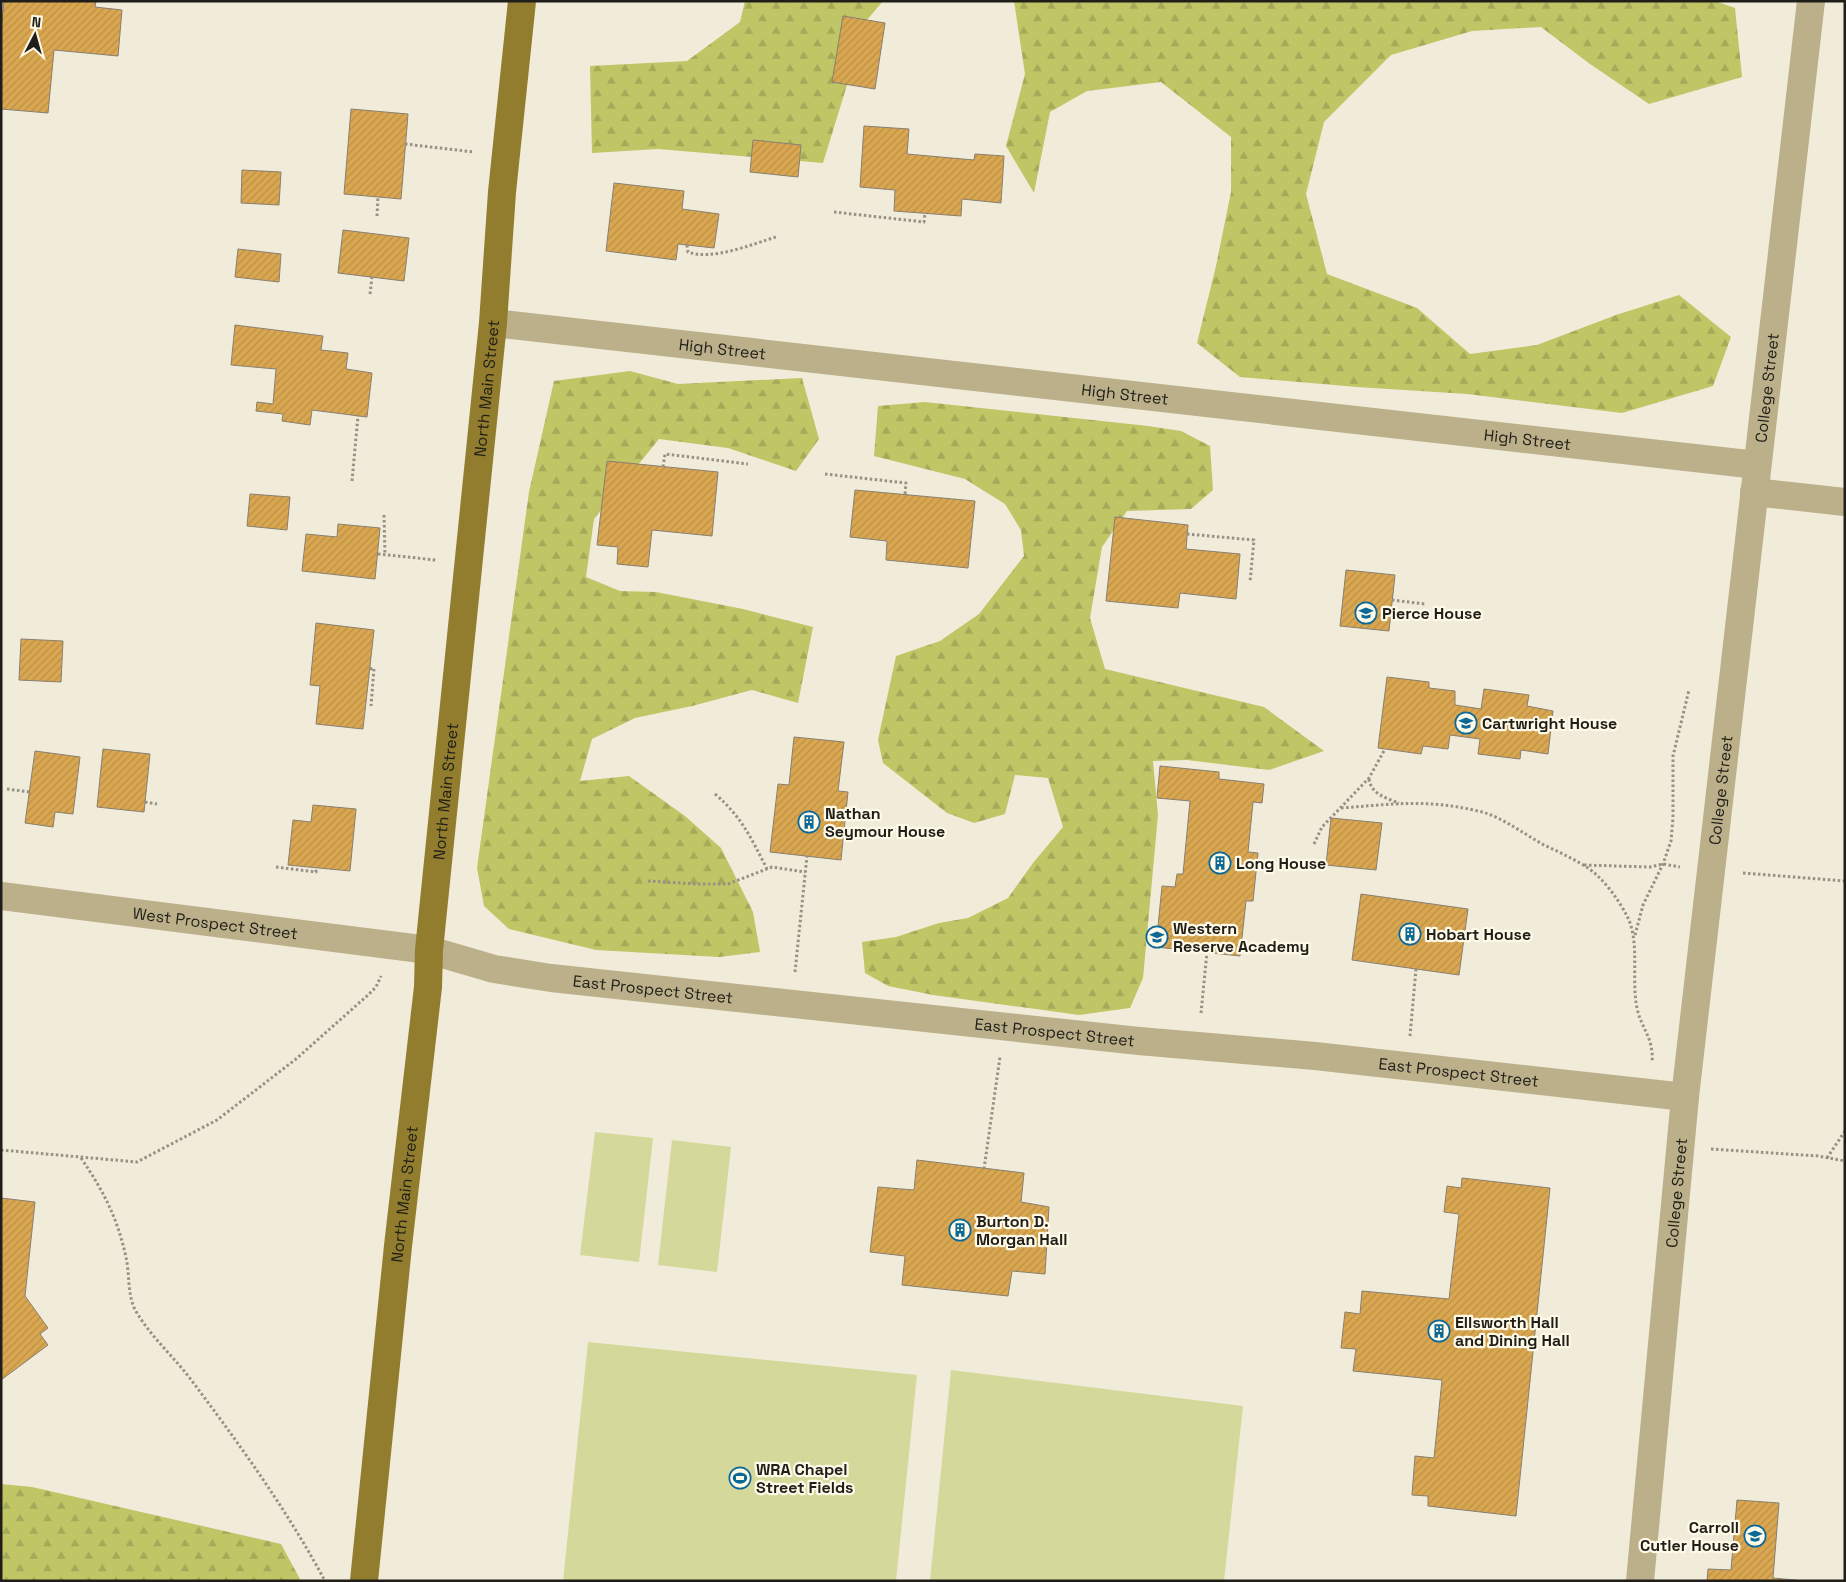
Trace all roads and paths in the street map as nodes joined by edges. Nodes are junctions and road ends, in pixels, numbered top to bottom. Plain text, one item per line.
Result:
1 (522, 1) edge
2 (1811, 1) edge
3 (405, 144) dead end
4 (478, 152) dead end
5 (378, 197) dead end
6 (834, 212) dead end
7 (925, 213) dead end
8 (377, 216) dead end
9 (776, 237) dead end
10 (687, 244) dead end
11 (372, 277) dead end
12 (370, 294) dead end
13 (493, 323) junction
14 (358, 416) dead end
15 (748, 464) dead end
16 (1757, 465) junction
17 (663, 467) dead end
18 (825, 474) dead end
19 (352, 482) dead end
20 (1754, 492) junction
21 (905, 494) dead end
22 (1845, 502) edge
23 (384, 515) dead end
24 (1187, 534) dead end
25 (378, 554) dead end
26 (385, 555) junction
27 (436, 560) dead end
28 (1250, 582) dead end
29 (1392, 600) dead end
30 (1425, 604) dead end
31 (370, 668) dead end
32 (1689, 690) dead end
33 (371, 706) dead end
34 (1385, 749) dead end
35 (1369, 778) junction
36 (7, 789) dead end
37 (30, 792) dead end
38 (715, 794) dead end
39 (145, 802) dead end
40 (1400, 803) junction
41 (157, 804) dead end
42 (1341, 808) junction
43 (1314, 844) dead end
44 (807, 856) dead end
45 (1664, 864) junction
46 (1584, 865) junction
47 (276, 867) dead end
48 (316, 868) dead end
49 (767, 869) junction
50 (1711, 871) junction
51 (805, 872) junction
52 (648, 880) dead end
53 (1845, 881) edge
54 (1, 896) edge
55 (1634, 937) junction
56 (388, 944) junction
57 (429, 950) junction
58 (1207, 952) dead end
59 (1416, 969) dead end
60 (791, 1004) junction
61 (1004, 1027) junction
62 (1197, 1046) junction
63 (1407, 1066) junction
64 (1649, 1093) junction
65 (1685, 1096) junction
66 (1845, 1132) edge
67 (1680, 1147) junction
68 (1, 1150) edge
69 (81, 1158) junction
70 (1826, 1158) junction
71 (1845, 1161) edge
72 (984, 1169) dead end
73 (325, 1581) edge
74 (364, 1581) edge
75 (1640, 1581) edge

1 - 13 main road, North Main Street
2 - 16 street, College Street
3 - 4 path
5 - 8 path
6 - 7 path
9 - 10 path
11 - 12 path
13 - 16 street, High Street
13 - 57 main road, North Main Street
14 - 19 path
15 - 17 path
16 - 20 street, College Street
18 - 21 path
20 - 22 street
20 - 50 street, College Street
23 - 26 path
24 - 28 path
25 - 26 path
26 - 27 path
29 - 30 path
31 - 33 path
32 - 45 path
34 - 35 path
35 - 40 path
35 - 42 path
36 - 37 path
38 - 49 path
39 - 41 path
40 - 42 path
40 - 46 path
42 - 43 path
44 - 51 path
45 - 46 path
45 - 50 path
45 - 55 path
46 - 55 path
47 - 48 path
49 - 51 path
49 - 52 path
50 - 53 path
50 - 65 street, College Street
51 - 60 path
54 - 56 street, West Prospect Street
55 - 64 path
56 - 57 street, West Prospect Street
56 - 69 path
57 - 60 street, East Prospect Street
57 - 74 main road, North Main Street
58 - 62 path
59 - 63 path
60 - 61 street, East Prospect Street
61 - 62 street, East Prospect Street
61 - 72 path
62 - 63 street, East Prospect Street
63 - 64 street, East Prospect Street
64 - 65 street, East Prospect Street
65 - 67 street, College Street
66 - 70 path
67 - 70 path
67 - 75 street, College Street
68 - 69 path
69 - 73 path
70 - 71 path

